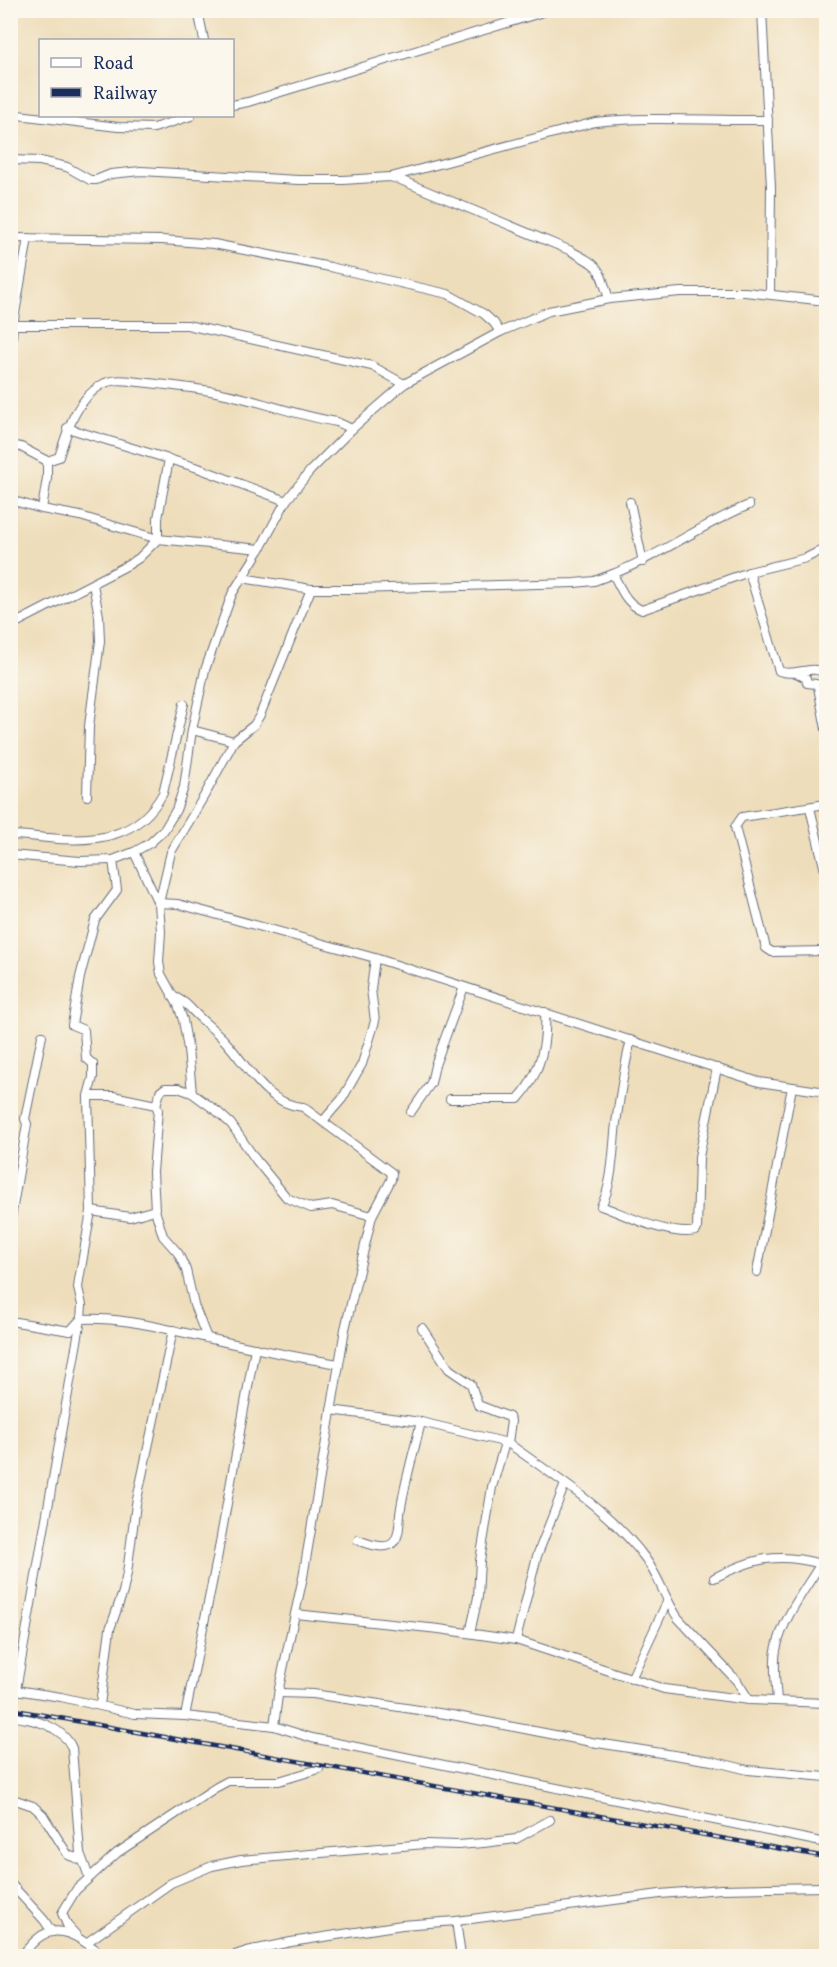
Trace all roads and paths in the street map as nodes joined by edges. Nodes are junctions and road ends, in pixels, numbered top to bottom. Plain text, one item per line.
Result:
1 (198, 10) edge
2 (550, 10) edge
3 (762, 10) edge
4 (204, 39) edge
5 (234, 105) edge
6 (10, 114) edge
7 (189, 117) edge
8 (768, 120) junction
9 (10, 160) edge
10 (390, 177) junction
11 (10, 238) edge
12 (28, 238) junction
13 (770, 294) junction
14 (609, 299) junction
15 (826, 301) edge
16 (12, 325) edge
17 (500, 332) junction
18 (10, 364) edge
19 (404, 384) junction
20 (67, 428) junction
21 (352, 429) junction
22 (10, 445) edge
23 (169, 459) junction
24 (47, 461) junction
25 (10, 500) edge
26 (286, 501) junction
27 (630, 502) dead end
28 (749, 505) dead end
29 (42, 509) junction
30 (158, 539) junction
31 (826, 548) edge
32 (260, 549) junction
33 (643, 562) junction
34 (749, 572) junction
35 (613, 574) junction
36 (242, 578) junction
37 (93, 585) junction
38 (311, 589) junction
39 (10, 626) edge
40 (795, 673) junction
41 (826, 675) edge
42 (184, 704) dead end
43 (826, 729) edge
44 (192, 730) junction
45 (234, 741) junction
46 (87, 796) dead end
47 (826, 804) edge
48 (810, 808) junction
49 (10, 835) edge
50 (134, 852) junction
51 (10, 855) edge
52 (113, 860) junction
53 (826, 875) edge
54 (159, 903) junction
55 (826, 951) edge
56 (375, 958) junction
57 (464, 987) junction
58 (172, 996) junction
59 (545, 1012) junction
60 (42, 1036) dead end
61 (631, 1040) junction
62 (717, 1068) junction
63 (792, 1087) junction
64 (826, 1092) edge
65 (192, 1093) junction
66 (88, 1096) junction
67 (450, 1099) dead end
68 (156, 1104) junction
69 (411, 1112) dead end
70 (323, 1121) junction
71 (155, 1210) junction
72 (91, 1211) junction
73 (372, 1216) junction
74 (10, 1224) edge
75 (757, 1272) dead end
76 (81, 1319) junction
77 (10, 1321) edge
78 (422, 1328) dead end
79 (173, 1330) junction
80 (207, 1338) junction
81 (255, 1348) junction
82 (339, 1364) junction
83 (332, 1410) junction
84 (421, 1422) junction
85 (507, 1443) junction
86 (565, 1484) junction
87 (358, 1540) dead end
88 (826, 1555) edge
89 (821, 1564) junction
90 (714, 1578) dead end
91 (668, 1600) junction
92 (295, 1614) junction
93 (470, 1633) junction
94 (516, 1640) junction
95 (631, 1679) junction
96 (13, 1690) edge
97 (279, 1693) junction
98 (749, 1700) junction
99 (777, 1701) junction
100 (826, 1703) edge
101 (100, 1705) junction
102 (10, 1716) edge
103 (185, 1716) junction
104 (274, 1726) junction
105 (319, 1769) dead end
106 (826, 1776) edge
107 (10, 1798) edge
108 (550, 1820) dead end
109 (826, 1843) edge
110 (81, 1860) junction
111 (89, 1877) junction
112 (10, 1883) edge
113 (826, 1887) edge
114 (10, 1892) edge
115 (28, 1904) junction
116 (62, 1913) junction
117 (456, 1921) junction
118 (52, 1932) junction
119 (77, 1936) junction
120 (86, 1943) junction
121 (21, 1956) edge
122 (105, 1956) edge
123 (232, 1956) edge
124 (460, 1956) edge

1 - 4 street
2 - 5 street
3 - 8 street
6 - 7 street
8 - 10 street
8 - 13 street
9 - 10 street
10 - 14 street
11 - 12 street
12 - 16 street
12 - 17 street
13 - 14 street
13 - 15 street
14 - 17 street
16 - 18 street
16 - 19 street
17 - 19 street
19 - 21 street
20 - 21 street
20 - 23 street
20 - 24 street
21 - 26 street
22 - 24 street
23 - 26 street
23 - 30 street
24 - 29 street
25 - 29 street
26 - 32 street
27 - 33 street
28 - 33 street
29 - 30 street
30 - 32 street
30 - 37 street
31 - 34 street
32 - 36 street
33 - 35 street
34 - 35 street
34 - 40 street
35 - 38 street
36 - 38 street
36 - 44 street
37 - 39 street
37 - 46 street
38 - 45 street
40 - 41 street
40 - 43 street
42 - 49 street
44 - 45 street
44 - 50 street
45 - 54 street
47 - 48 street
48 - 53 street
48 - 55 street
50 - 52 street
50 - 54 street
51 - 52 street
52 - 66 street
54 - 56 street
54 - 58 street
56 - 57 street
56 - 70 street
57 - 59 street
57 - 69 street
58 - 65 street
58 - 70 street
59 - 61 street
59 - 67 street
60 - 74 street
61 - 62 street
61 - 62 street
62 - 63 street
63 - 64 street
63 - 75 street
65 - 68 street
65 - 73 street
66 - 68 street
66 - 72 street
68 - 71 street
70 - 73 street
71 - 72 street
71 - 80 street
72 - 76 street
73 - 82 street
76 - 77 street
76 - 79 street
76 - 96 street
78 - 85 street
79 - 80 street
79 - 101 street
80 - 81 street
81 - 82 street
81 - 103 street
82 - 83 street
83 - 84 street
83 - 92 street
84 - 85 street
84 - 87 street
85 - 86 street
85 - 93 street
86 - 91 street
86 - 94 street
88 - 89 street
89 - 90 street
89 - 99 street
91 - 95 street
91 - 98 street
92 - 93 street
92 - 97 street
93 - 94 street
94 - 95 street
95 - 98 street
96 - 101 street
97 - 104 street
97 - 106 street
98 - 99 street
99 - 100 street
101 - 103 street
102 - 110 street
103 - 104 street
104 - 109 street
105 - 111 street
107 - 110 street
108 - 120 street
110 - 111 street
111 - 116 street
112 - 115 street
113 - 117 street
114 - 115 street
115 - 118 street
116 - 118 street
116 - 119 street
117 - 123 street
117 - 124 street
118 - 119 street
118 - 121 street
119 - 120 street
120 - 122 street

